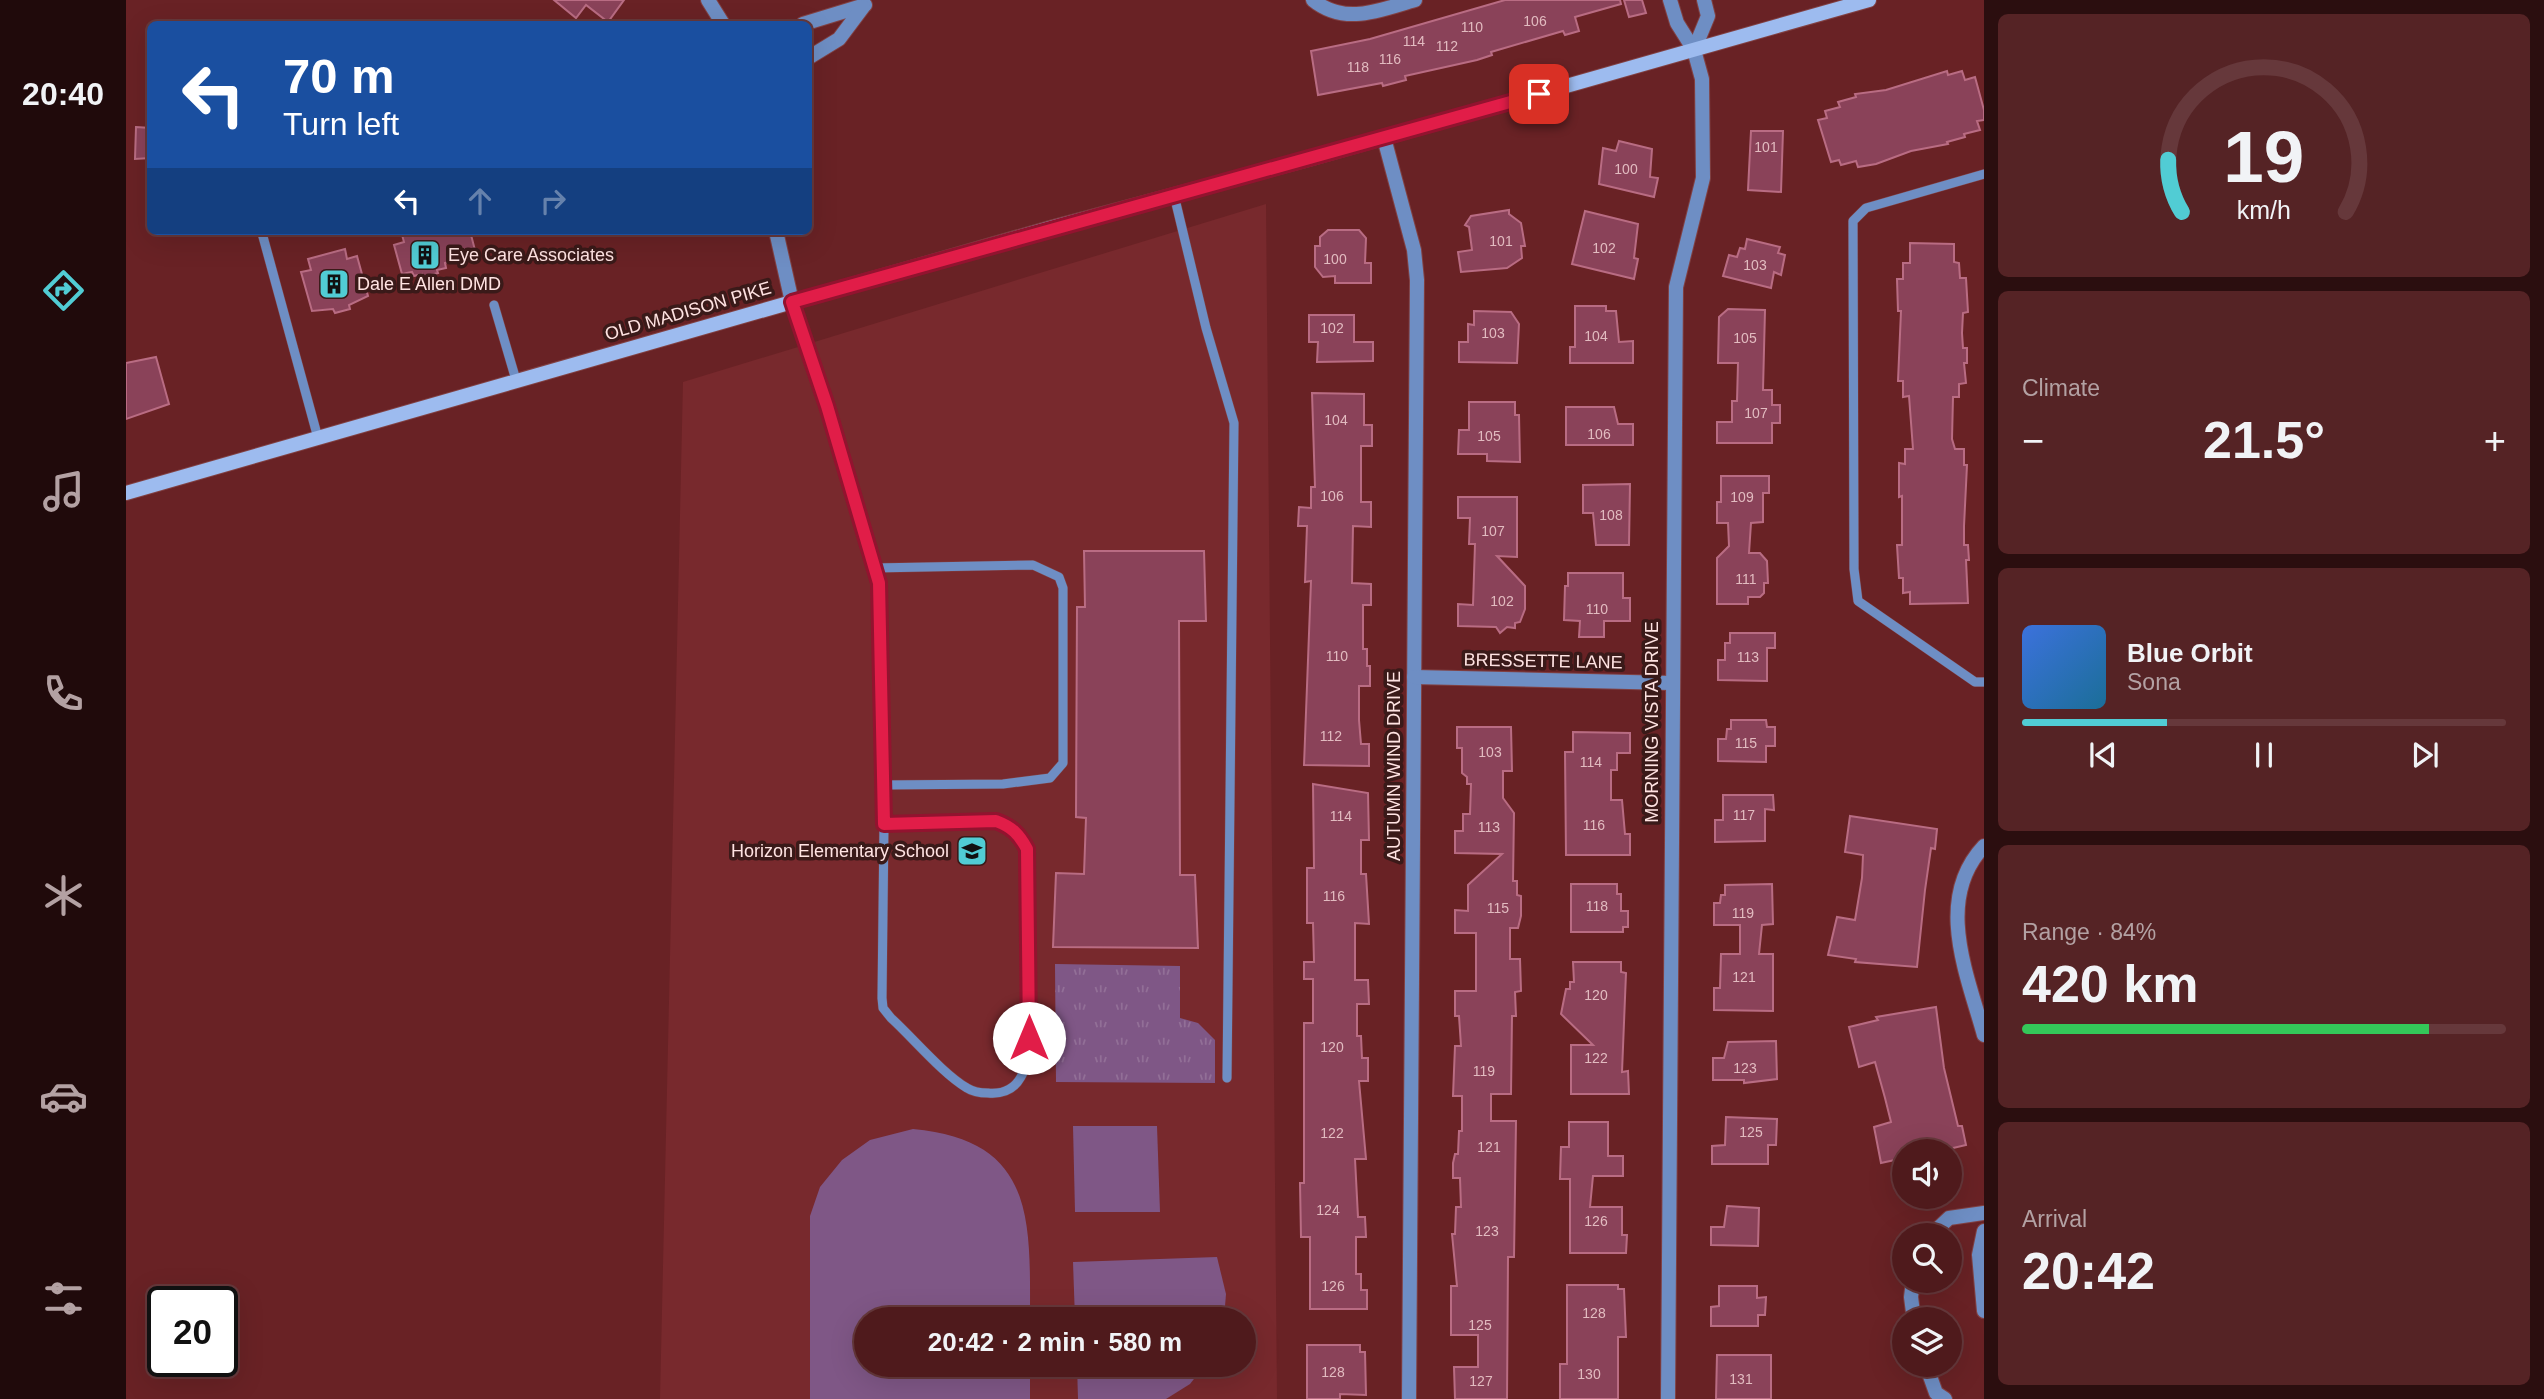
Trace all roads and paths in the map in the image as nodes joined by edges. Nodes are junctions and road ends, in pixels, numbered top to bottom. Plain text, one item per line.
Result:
1 (708, 0) edge
2 (1313, 0) edge
3 (1415, 0) edge
4 (1670, 0) edge
5 (1704, 0) edge
6 (1869, 0) edge
7 (866, 4) edge
8 (721, 21) edge
9 (812, 21) edge
10 (1694, 50) junction
11 (812, 56) edge
12 (1384, 138) junction
13 (1984, 174) edge
14 (1174, 195) junction
15 (263, 235) edge
16 (777, 235) edge
17 (792, 302) junction
18 (494, 305) dead end
19 (516, 380) junction
20 (318, 438) junction
21 (126, 494) edge
22 (874, 568) junction
23 (1414, 677) junction
24 (1984, 682) edge
25 (1671, 683) junction
26 (882, 786) junction
27 (884, 824) junction
28 (1984, 846) edge
29 (1984, 1035) edge
30 (1227, 1078) dead end
31 (1984, 1213) edge
32 (1944, 1223) edge
33 (1984, 1231) edge
34 (1984, 1311) edge
35 (1930, 1377) edge
36 (1409, 1399) edge
37 (1668, 1399) edge
38 (1945, 1399) edge

1 - 8 street
2 - 3 street
4 - 10 street, MORNING VISTA DRIVE
5 - 10 street
6 - 10 main road, OLD MADISON PIKE
7 - 9 street
7 - 11 street
10 - 12 main road, OLD MADISON PIKE
10 - 25 street, MORNING VISTA DRIVE
12 - 14 main road, OLD MADISON PIKE
12 - 23 street, AUTUMN WIND DRIVE
13 - 24 lane
14 - 17 main road, OLD MADISON PIKE
14 - 30 lane
15 - 20 lane
16 - 17 street
17 - 19 main road, OLD MADISON PIKE
17 - 22 lane
18 - 19 lane
19 - 20 main road, OLD MADISON PIKE
20 - 21 main road, OLD MADISON PIKE
22 - 26 lane
22 - 26 lane
23 - 25 street, BRESSETTE LANE
23 - 36 street, AUTUMN WIND DRIVE
25 - 37 street, MORNING VISTA DRIVE
26 - 27 lane
27 - 27 lane
28 - 29 street
31 - 32 street
33 - 34 street
35 - 38 street

